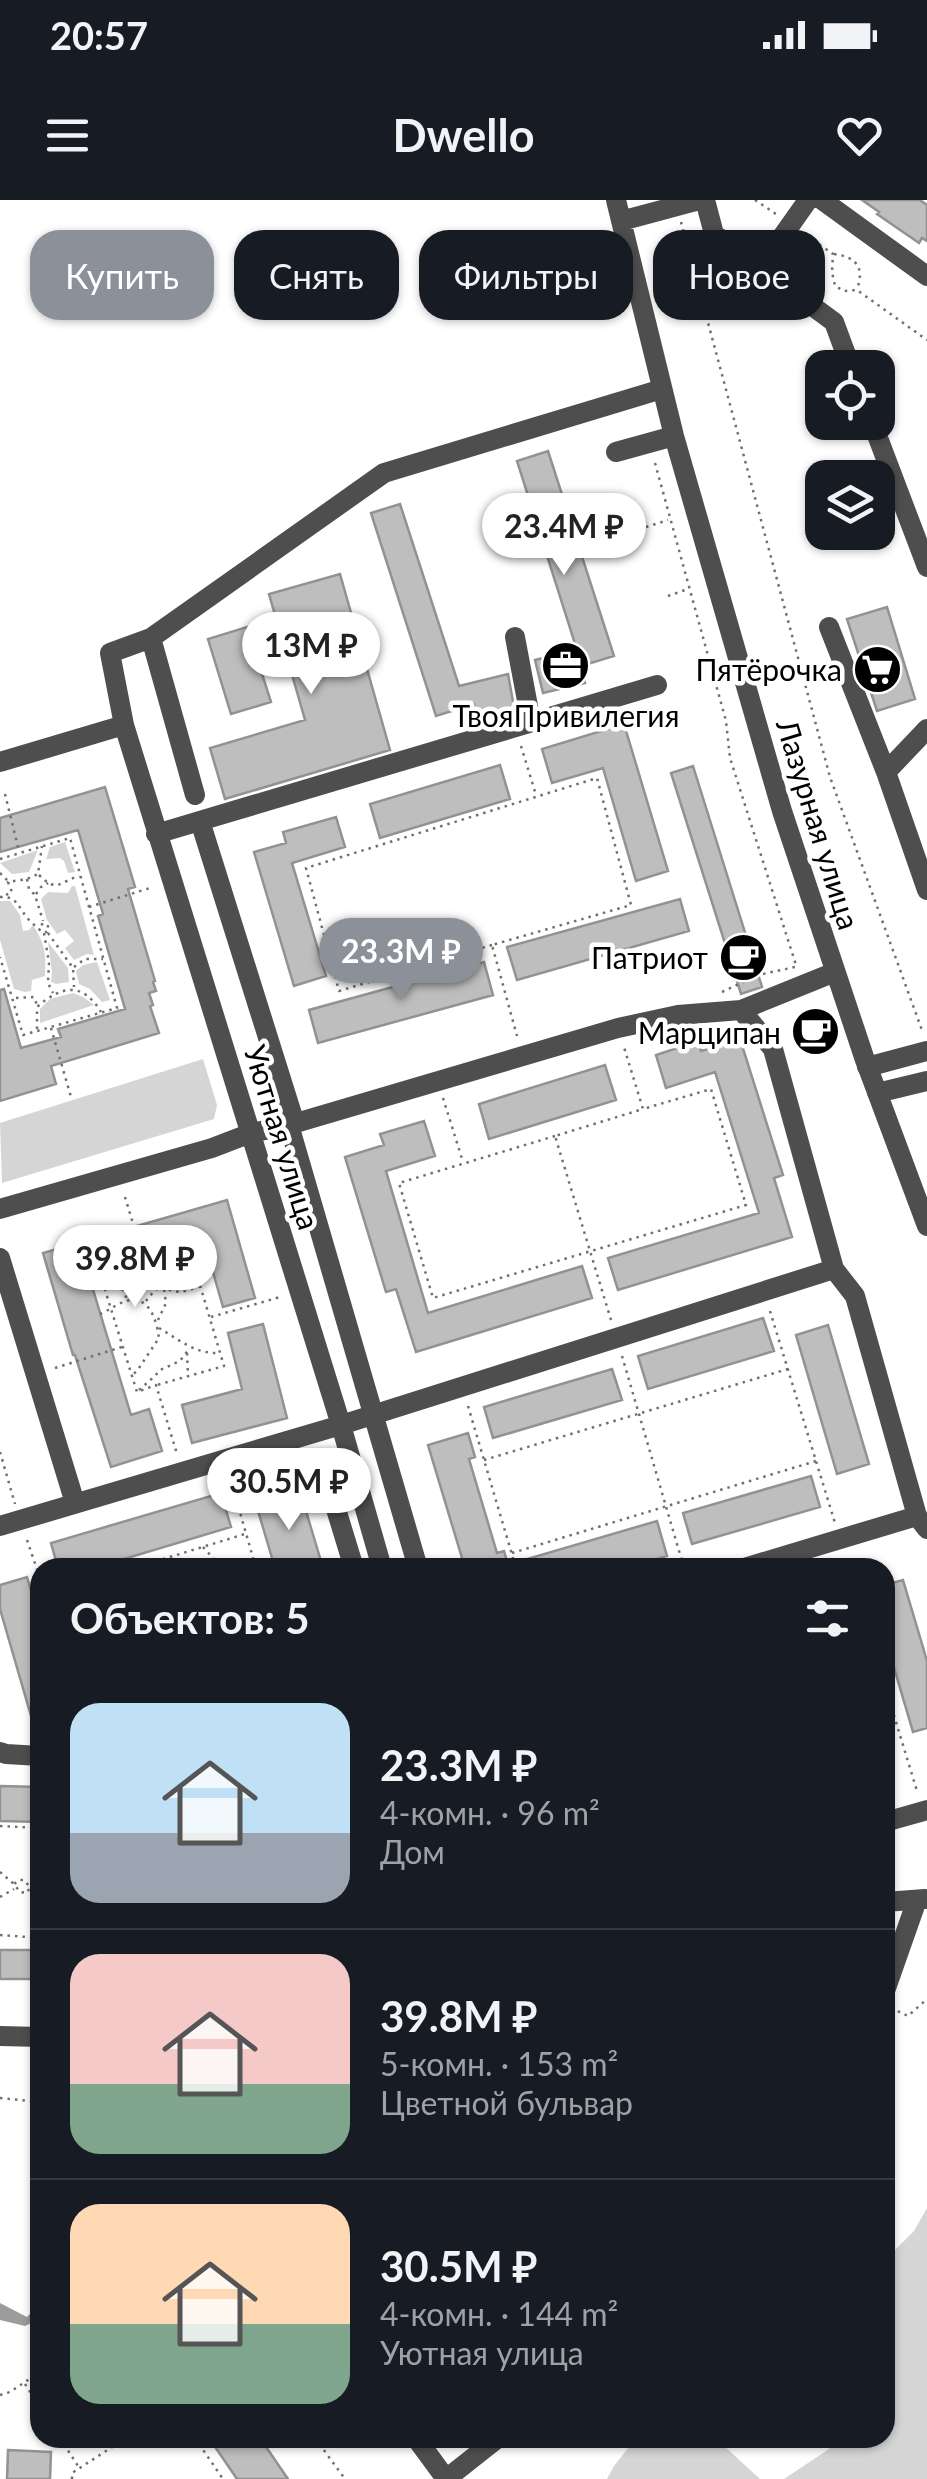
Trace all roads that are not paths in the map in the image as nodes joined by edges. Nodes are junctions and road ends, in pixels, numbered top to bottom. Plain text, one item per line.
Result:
1 (702, 200) edge
2 (808, 200) edge
3 (822, 200) edge
4 (619, 210) edge
5 (713, 230) edge
6 (787, 230) edge
7 (927, 276) edge
8 (825, 315) edge
9 (844, 350) edge
10 (662, 389) junction
11 (674, 436) junction
12 (879, 440) edge
13 (616, 452) dead end
14 (927, 567) edge
15 (829, 627) dead end
16 (515, 637) dead end
17 (151, 638) junction
18 (657, 684) dead end
19 (523, 724) junction
20 (124, 725) junction
21 (927, 729) edge
22 (0, 762) edge
23 (886, 772) junction
24 (195, 795) dead end
25 (200, 821) junction
26 (156, 834) junction
27 (927, 890) edge
28 (834, 972) junction
29 (740, 1010) junction
30 (927, 1048) edge
31 (867, 1067) junction
32 (927, 1081) edge
33 (878, 1093) junction
34 (288, 1125) junction
35 (251, 1133) junction
36 (0, 1209) edge
37 (927, 1226) edge
38 (0, 1258) edge
39 (834, 1269) junction
40 (373, 1414) junction
41 (342, 1425) junction
42 (352, 1464) junction
43 (75, 1503) junction
44 (12, 1517) edge
45 (922, 1522) edge
46 (351, 1558) edge
47 (379, 1558) edge
48 (415, 1558) edge
49 (777, 1558) edge
50 (0, 1752) edge
51 (30, 1755) edge
52 (925, 1811) edge
53 (895, 1819) edge
54 (922, 1900) edge
55 (895, 1901) edge
56 (895, 1966) edge
57 (0, 2036) edge
58 (30, 2037) edge
59 (423, 2448) edge
60 (485, 2448) edge
61 (446, 2479) edge

1 - 4 street
1 - 5 street
2 - 6 street
3 - 7 street
4 - 10 street, Лазурная улица
8 - 9 street
10 - 11 street, Лазурная улица
10 - 17 street
11 - 13 street
11 - 28 street, Лазурная улица
12 - 14 street
15 - 23 street
16 - 19 street
17 - 20 street, Уютная улица
17 - 24 street
18 - 19 street
19 - 25 street
20 - 22 street
20 - 26 street, Уютная улица
21 - 23 street
23 - 27 street
25 - 26 street
25 - 34 street
26 - 35 street, Уютная улица
28 - 29 street
28 - 31 street, Лазурная улица
29 - 34 street
29 - 39 street
30 - 31 street
31 - 33 street, Лазурная улица
32 - 33 street
33 - 37 street, Лазурная улица
34 - 35 street
34 - 40 street
35 - 36 street
35 - 41 street, Уютная улица
38 - 43 street
39 - 40 street
39 - 45 street
40 - 41 street
40 - 48 street
41 - 42 street, Уютная улица
41 - 43 street
42 - 46 street
42 - 47 street, Уютная улица
43 - 44 street
45 - 49 street
50 - 51 street
52 - 53 street
54 - 55 street
54 - 56 street
57 - 58 street
59 - 61 street
60 - 61 street

